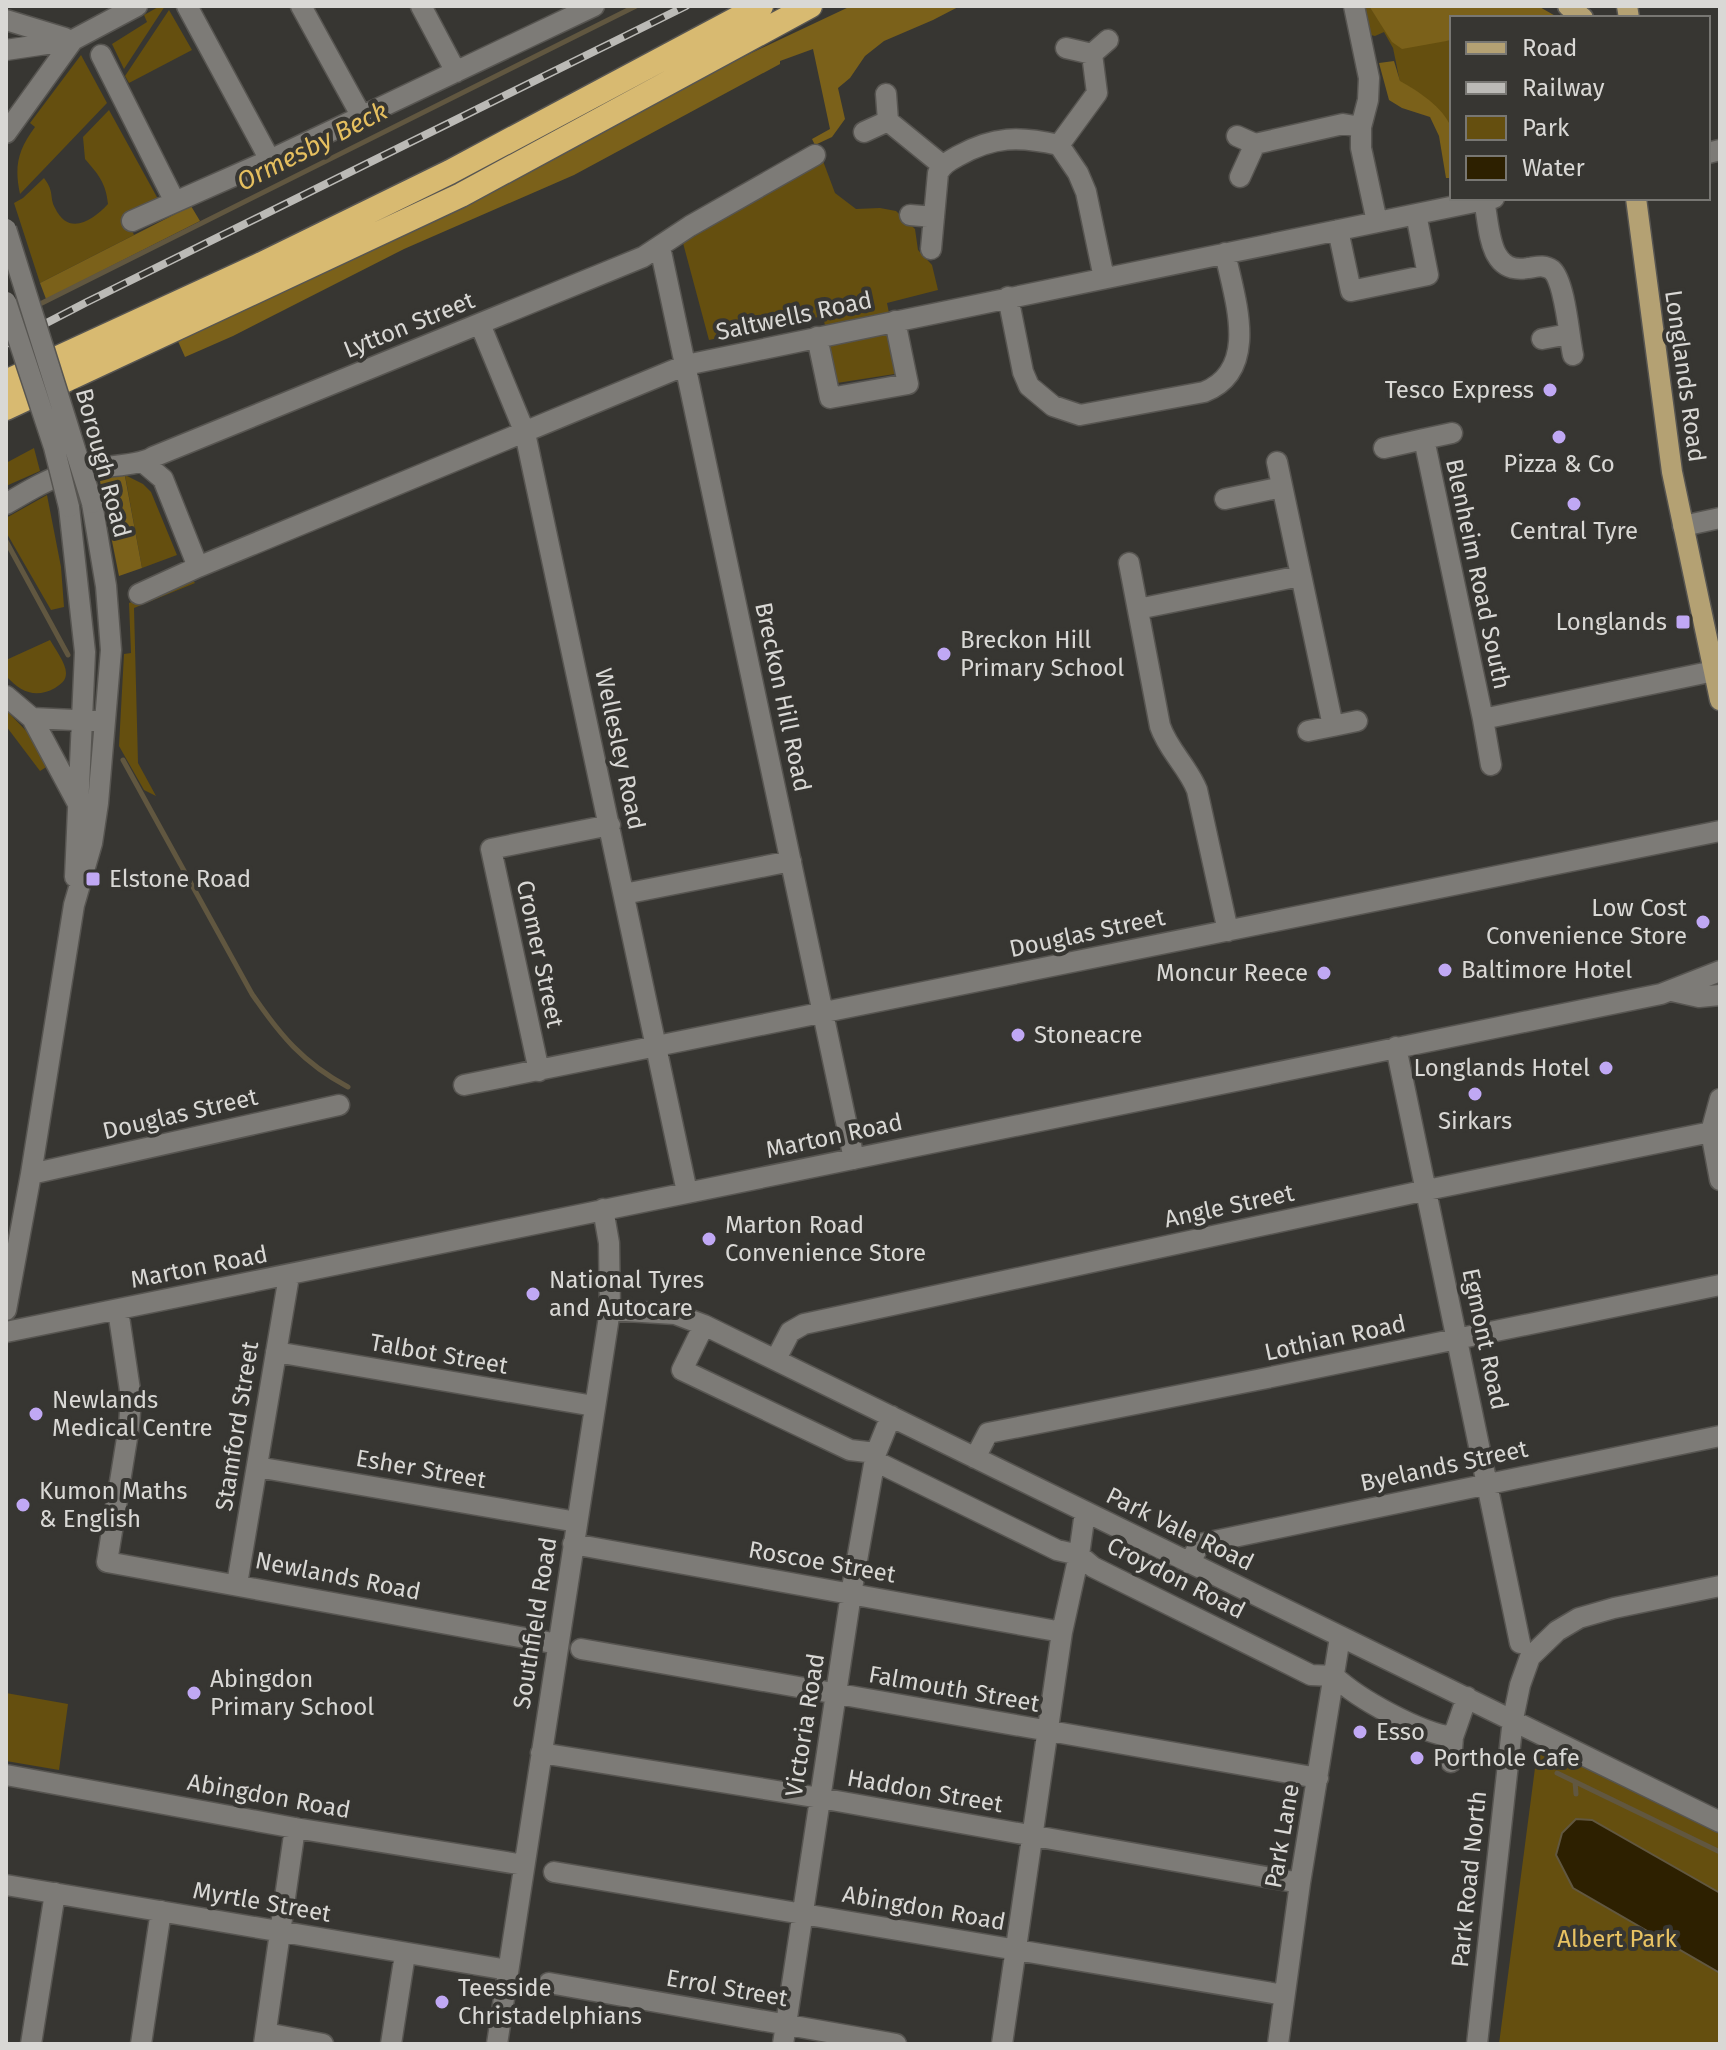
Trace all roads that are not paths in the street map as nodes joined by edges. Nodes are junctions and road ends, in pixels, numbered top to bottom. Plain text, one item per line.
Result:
1 (137, 6) edge
2 (187, 6) edge
3 (301, 6) edge
4 (421, 6) edge
5 (594, 6) edge
6 (761, 6) edge
7 (810, 6) edge
8 (1354, 6) edge
9 (561, 13) edge
10 (6, 20) edge
11 (73, 40) junction
12 (1066, 48) dead end
13 (6, 50) edge
14 (101, 55) dead end
15 (456, 72) junction
16 (886, 94) dead end
17 (362, 117) junction
18 (888, 121) junction
19 (1361, 127) junction
20 (864, 132) dead end
21 (6, 133) edge
22 (1059, 145) junction
23 (815, 155) dead end
24 (270, 160) junction
25 (942, 165) junction
26 (1240, 177) dead end
27 (1484, 200) edge
28 (1489, 200) edge
29 (1636, 200) edge
30 (175, 202) junction
31 (1416, 214) junction
32 (910, 215) dead end
33 (934, 217) junction
34 (132, 221) dead end
35 (1377, 222) junction
36 (6, 229) edge
37 (1338, 230) junction
38 (660, 247) junction
39 (931, 249) dead end
40 (1225, 253) junction
41 (1104, 278) junction
42 (1008, 297) junction
43 (6, 302) edge
44 (895, 321) junction
45 (480, 324) junction
46 (1569, 334) junction
47 (817, 337) junction
48 (1542, 339) dead end
49 (1573, 355) dead end
50 (686, 365) junction
51 (6, 382) edge
52 (6, 408) edge
53 (525, 433) junction
54 (1452, 433) dead end
55 (1424, 439) junction
56 (1384, 448) dead end
57 (1277, 462) dead end
58 (144, 463) junction
59 (1282, 487) junction
60 (1225, 499) dead end
61 (6, 504) edge
62 (1720, 518) edge
63 (1683, 526) junction
64 (1129, 563) dead end
65 (198, 567) junction
66 (1300, 576) junction
67 (139, 594) dead end
68 (1138, 609) junction
69 (1716, 673) edge
70 (6, 696) edge
71 (1720, 700) edge
72 (32, 718) junction
73 (1483, 719) junction
74 (82, 721) junction
75 (1357, 721) dead end
76 (107, 722) junction
77 (1333, 726) junction
78 (1308, 731) dead end
79 (1491, 765) dead end
80 (77, 802) junction
81 (610, 825) junction
82 (1720, 831) edge
83 (791, 861) junction
84 (624, 894) junction
85 (74, 905) junction
86 (1228, 931) junction
87 (1720, 971) edge
88 (1672, 991) junction
89 (1720, 995) edge
90 (825, 1014) junction
91 (657, 1047) junction
92 (1396, 1047) junction
93 (539, 1071) junction
94 (464, 1085) dead end
95 (1720, 1099) edge
96 (339, 1105) dead end
97 (1711, 1132) junction
98 (854, 1159) junction
99 (31, 1174) junction
100 (1720, 1180) edge
101 (1427, 1190) junction
102 (687, 1192) junction
103 (603, 1209) junction
104 (289, 1276) junction
105 (1720, 1285) edge
106 (6, 1310) edge
107 (118, 1310) junction
108 (610, 1310) junction
109 (704, 1325) junction
110 (6, 1332) edge
111 (1458, 1339) junction
112 (276, 1352) junction
113 (776, 1359) junction
114 (594, 1406) junction
115 (891, 1416) junction
116 (1720, 1436) edge
117 (876, 1457) junction
118 (975, 1458) junction
119 (257, 1467) junction
120 (1488, 1483) junction
121 (1085, 1512) junction
122 (577, 1522) junction
123 (573, 1544) junction
124 (1079, 1555) junction
125 (1189, 1563) junction
126 (237, 1584) junction
127 (1720, 1586) edge
128 (851, 1594) junction
129 (1062, 1632) junction
130 (1340, 1637) junction
131 (1520, 1643) dead end
132 (558, 1644) junction
133 (581, 1649) dead end
134 (1334, 1676) junction
135 (836, 1695) junction
136 (1467, 1697) junction
137 (1513, 1719) junction
138 (1048, 1732) junction
139 (1453, 1737) junction
140 (541, 1753) junction
141 (1451, 1762) dead end
142 (6, 1775) edge
143 (1318, 1778) junction
144 (820, 1798) junction
145 (1720, 1822) edge
146 (295, 1828) junction
147 (1032, 1836) junction
148 (524, 1865) junction
149 (554, 1872) dead end
150 (1300, 1883) junction
151 (6, 1885) edge
152 (55, 1893) junction
153 (161, 1911) junction
154 (803, 1914) junction
155 (280, 1931) junction
156 (1015, 1950) junction
157 (405, 1954) junction
158 (508, 1970) junction
159 (549, 1983) dead end
160 (1284, 1995) junction
161 (784, 2034) edge
162 (265, 2039) edge
163 (31, 2044) edge
164 (141, 2044) edge
165 (323, 2044) edge
166 (391, 2044) edge
167 (497, 2044) edge
168 (896, 2044) edge
169 (1002, 2044) edge
170 (1278, 2044) edge
171 (1477, 2044) edge

1 - 11 street
2 - 24 street
3 - 17 street
4 - 15 street
5 - 9 street
6 - 51 highway
7 - 52 highway
8 - 19 street
9 - 15 street
10 - 11 street
11 - 13 street
11 - 21 street
12 - 22 street
14 - 30 street
15 - 17 street
16 - 18 street
17 - 24 street
18 - 20 street
18 - 25 street
19 - 26 street
19 - 35 street
22 - 25 street
22 - 41 street
23 - 38 street, Lytton Street
24 - 30 street
25 - 33 street
27 - 31 street, Saltwells Road
28 - 46 street
29 - 63 main road, Longlands Road
30 - 34 street
31 - 35 street, Saltwells Road
31 - 37 street
32 - 33 street
33 - 39 street
35 - 37 street, Saltwells Road
36 - 76 street, Borough Road, bridge
37 - 40 street, Saltwells Road
38 - 45 street, Lytton Street
38 - 50 street, Breckon Hill Road
40 - 41 street, Saltwells Road
40 - 42 street
41 - 42 street, Saltwells Road
42 - 44 street, Saltwells Road
43 - 74 street, Borough Road, bridge
44 - 47 street, Saltwells Road
44 - 47 street
45 - 53 street, Wellesley Road
45 - 58 street, Lytton Street
46 - 48 street
46 - 49 street
47 - 50 street, Saltwells Road
50 - 53 street, Saltwells Road
50 - 83 street, Breckon Hill Road
53 - 65 street, Saltwells Road
53 - 81 street, Wellesley Road
54 - 55 street, Blenheim Road South
55 - 56 street, Blenheim Road South
55 - 73 street, Blenheim Road South
57 - 59 street
58 - 61 street, Lytton Street
58 - 65 street
59 - 60 street
59 - 66 street
62 - 63 street
63 - 69 main road, Longlands Road
64 - 68 street
65 - 67 street, Saltwells Road
66 - 68 street
66 - 77 street
68 - 86 street
69 - 71 main road, Longlands Road
69 - 73 street, Blenheim Road South
70 - 72 street
72 - 74 street
72 - 80 street
73 - 79 street, Blenheim Road South
74 - 76 street
74 - 80 street, Borough Road
75 - 77 street
76 - 85 street, Borough Road
77 - 78 street
80 - 85 street, Borough Road
81 - 84 street, Wellesley Road
81 - 93 street, Cromer Street
82 - 86 street, Douglas Street
83 - 84 street
83 - 90 street, Breckon Hill Road
84 - 91 street, Wellesley Road
85 - 99 street, Borough Road
86 - 90 street, Douglas Street
87 - 88 street, Marton Road
88 - 89 street, Marton Road
88 - 92 street, Marton Road
90 - 91 street, Douglas Street
90 - 98 street, Breckon Hill Road
91 - 93 street, Douglas Street
91 - 102 street, Wellesley Road
92 - 98 street, Marton Road
92 - 101 street, Egmont Road
93 - 94 street, Douglas Street
95 - 97 street
96 - 99 street, Douglas Street
97 - 100 street
97 - 101 street, Angle Street
98 - 102 street, Marton Road
99 - 106 street, Borough Road
101 - 111 street, Egmont Road
101 - 113 street, Angle Street
102 - 103 street, Marton Road
103 - 104 street, Marton Road
103 - 108 street, Southfield Road
104 - 107 street, Marton Road
104 - 112 street, Stamford Street
105 - 111 street, Lothian Road
107 - 110 street, Marton Road
107 - 126 street, Newlands Road
108 - 109 street, Park Vale Road
108 - 114 street, Southfield Road
109 - 113 street, Park Vale Road
109 - 117 street, Croydon Road
111 - 118 street, Lothian Road
111 - 120 street, Egmont Road
112 - 114 street, Talbot Street
112 - 119 street, Stamford Street
113 - 115 street, Park Vale Road
114 - 122 street, Southfield Road
115 - 117 street, Victoria Road
115 - 118 street, Park Vale Road
116 - 120 street, Byelands Street
117 - 124 street, Croydon Road
117 - 128 street, Victoria Road
118 - 121 street, Park Vale Road
119 - 122 street, Esher Street
119 - 126 street, Stamford Street
120 - 125 street, Byelands Street
120 - 131 street, Egmont Road
121 - 124 street
121 - 125 street, Park Vale Road
122 - 123 street, Southfield Road
123 - 128 street, Roscoe Street
123 - 132 street, Southfield Road
124 - 129 street
124 - 134 street, Croydon Road
125 - 130 street, Park Vale Road
126 - 132 street, Newlands Road
127 - 137 street, Park Road North
128 - 129 street, Roscoe Street
128 - 135 street, Victoria Road
129 - 138 street
130 - 134 street, Park Lane
130 - 136 street, Park Vale Road
132 - 140 street, Southfield Road
133 - 135 street, Falmouth Street
134 - 139 street, Croydon Road
134 - 143 street, Park Lane
135 - 138 street, Falmouth Street
135 - 144 street, Victoria Road
136 - 137 street, Park Vale Road
136 - 139 street
137 - 145 street, Park Vale Road
137 - 171 street, Park Road North
138 - 143 street, Falmouth Street
138 - 147 street
139 - 141 street
140 - 144 street, Haddon Street
140 - 148 street, Southfield Road
142 - 146 street, Abingdon Road
143 - 150 street, Park Lane
144 - 147 street, Haddon Street
144 - 154 street, Victoria Road
146 - 148 street, Abingdon Road
146 - 155 street
147 - 150 street, Haddon Street
147 - 156 street
148 - 158 street, Southfield Road
149 - 154 street, Abingdon Road
150 - 160 street, Park Lane
151 - 152 street, Myrtle Street
152 - 153 street, Myrtle Street
152 - 163 street
153 - 155 street, Myrtle Street
153 - 164 street
154 - 156 street, Abingdon Road
154 - 161 street, Victoria Road
155 - 157 street, Myrtle Street
155 - 162 street
156 - 160 street, Abingdon Road
156 - 169 street
157 - 158 street, Myrtle Street
157 - 166 street
158 - 167 street, Southfield Road
159 - 161 street, Errol Street
160 - 170 street, Park Lane
161 - 168 street, Errol Street
162 - 165 street

